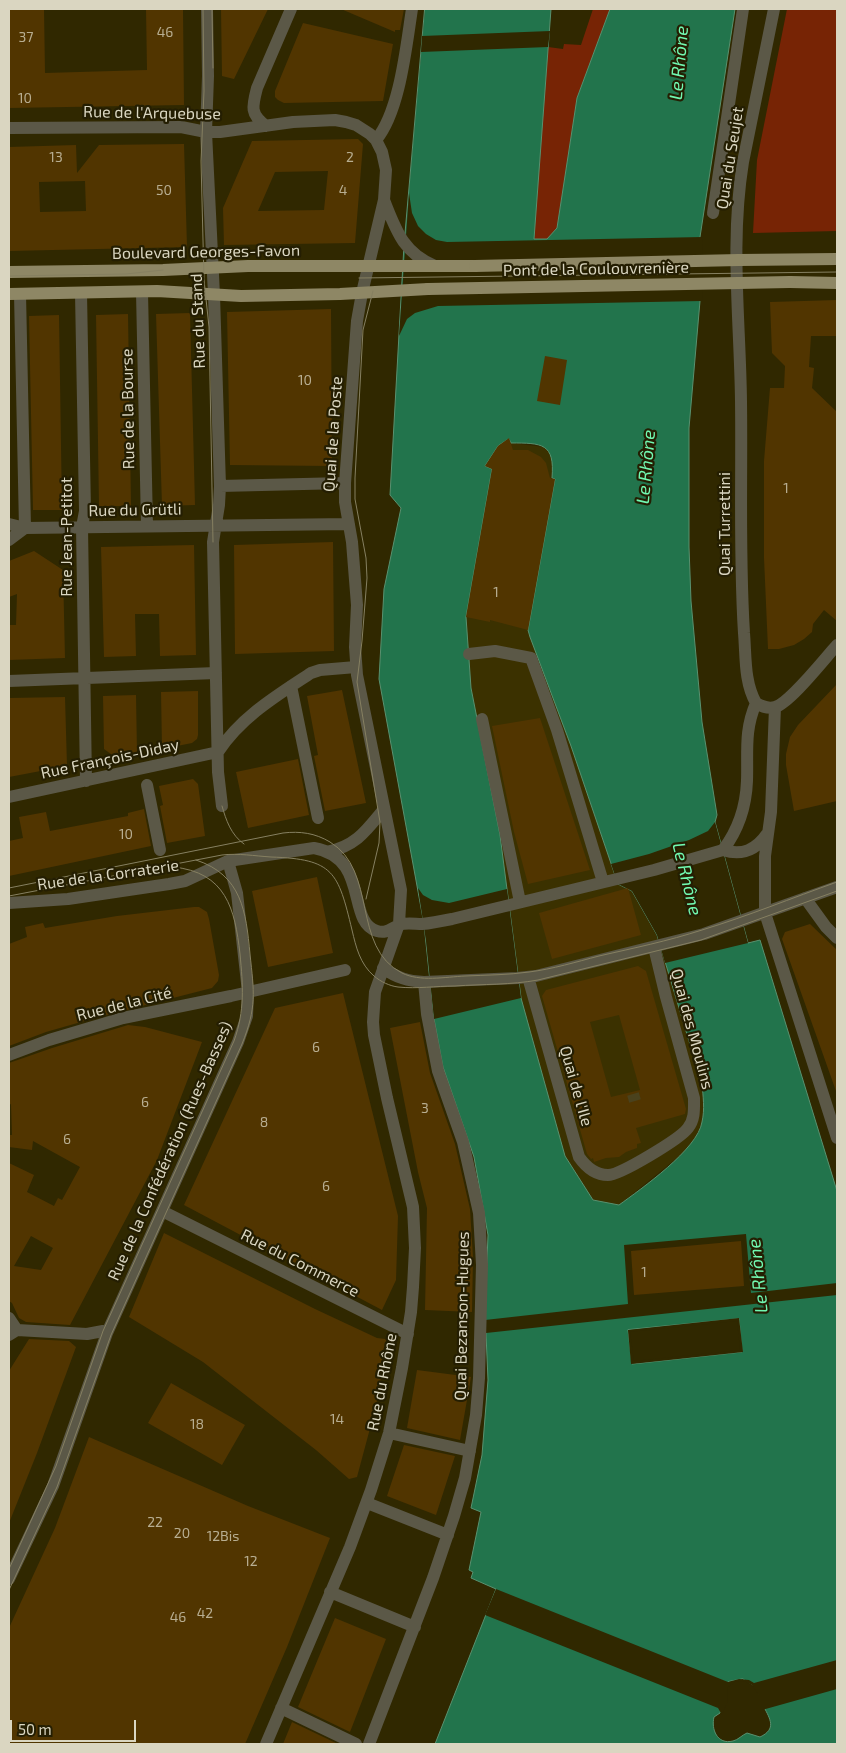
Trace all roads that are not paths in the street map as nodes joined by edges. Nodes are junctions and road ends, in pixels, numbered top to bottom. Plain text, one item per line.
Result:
1 (207, 9) edge
2 (292, 9) edge
3 (412, 9) edge
4 (743, 9) edge
5 (774, 9) edge
6 (266, 126) junction
7 (9, 128) edge
8 (206, 132) junction
9 (376, 140) junction
10 (384, 200) junction
11 (712, 213) dead end
12 (837, 259) edge
13 (403, 266) joint
14 (436, 266) junction
15 (369, 267) junction
16 (212, 268) junction
17 (9, 272) edge
18 (837, 283) edge
19 (142, 292) junction
20 (81, 293) junction
21 (362, 293) junction
22 (14, 294) edge
23 (214, 295) junction
24 (740, 344) joint
25 (345, 483) junction
26 (220, 486) junction
27 (9, 524) edge
28 (349, 524) junction
29 (215, 525) junction
30 (147, 526) junction
31 (82, 527) junction
32 (25, 528) junction
33 (9, 540) edge
34 (837, 645) edge
35 (469, 654) dead end
36 (356, 667) junction
37 (216, 673) junction
38 (84, 679) junction
39 (9, 681) edge
40 (291, 686) junction
41 (756, 703) junction
42 (775, 707) junction
43 (482, 719) dead end
44 (218, 752) junction
45 (86, 781) junction
46 (147, 785) dead end
47 (9, 797) edge
48 (222, 806) dead end
49 (384, 809) junction
50 (318, 818) dead end
51 (768, 830) junction
52 (160, 850) dead end
53 (723, 850) junction
54 (327, 852) junction
55 (228, 861) junction
56 (603, 882) junction
57 (837, 887) edge
58 (806, 898) junction
59 (9, 903) edge
60 (515, 903) junction
61 (765, 913) junction
62 (399, 924) junction
63 (837, 938) edge
64 (657, 946) junction
65 (383, 968) junction
66 (345, 970) dead end
67 (523, 978) junction
68 (427, 982) junction
69 (248, 992) junction
70 (9, 1055) edge
71 (837, 1138) edge
72 (621, 1171) joint
73 (162, 1211) junction
74 (9, 1318) edge
75 (13, 1332) edge
76 (107, 1333) junction
77 (408, 1334) junction
78 (389, 1433) junction
79 (470, 1451) junction
80 (366, 1503) junction
81 (448, 1535) junction
82 (9, 1579) edge
83 (330, 1592) junction
84 (415, 1627) junction
85 (281, 1708) junction
86 (266, 1744) edge
87 (356, 1744) edge
88 (369, 1744) edge

1 - 8 street, Rue du Stand
2 - 6 street
3 - 9 street
4 - 11 street
5 - 24 street, Quai du Seujet
6 - 8 street, Rue de l'Arquebuse
6 - 9 street, Rue de l'Arquebuse
7 - 8 street, Rue de l'Arquebuse
8 - 16 street, Rue du Stand
9 - 10 street, Quai de la Poste
10 - 14 street
10 - 15 street, Quai de la Poste
12 - 14 main road, Pont de la Coulouvrenière, bridge
13 - 14 main road, Pont de la Coulouvrenière
13 - 15 main road, Boulevard Georges-Favon
15 - 16 main road, Boulevard Georges-Favon
15 - 21 street, Quai de la Poste
16 - 17 main road, Boulevard Georges-Favon
16 - 23 street, Rue du Stand
18 - 21 main road, Pont de la Coulouvrenière, bridge
19 - 20 main road
19 - 23 main road
19 - 30 street, Rue de la Bourse
20 - 22 main road
20 - 31 street, Rue Jean-Petitot
21 - 23 main road
21 - 25 street, Quai de la Poste
22 - 32 street
23 - 26 street, Rue du Stand
24 - 41 street, Quai Turrettini
25 - 26 street
25 - 28 street, Quai de la Poste
26 - 29 street, Rue du Stand
27 - 32 street, Rue du Grütli
28 - 29 street, Rue du Grütli
28 - 36 street, Quai de la Poste
29 - 30 street, Rue du Grütli
29 - 37 street, Rue du Stand
30 - 31 street, Rue du Grütli
31 - 32 street, Rue du Grütli
31 - 38 street, Rue Jean-Petitot
32 - 33 street
34 - 42 street
35 - 56 street
36 - 40 street
36 - 49 street, Quai de la Poste
37 - 38 street
37 - 44 street, Rue du Stand
38 - 39 street
38 - 45 street, Rue Jean-Petitot
40 - 44 street
40 - 50 street
41 - 42 street
41 - 53 street
42 - 51 street
43 - 60 street
44 - 45 street, Rue François-Diday
44 - 48 street, Rue du Stand
45 - 47 street, Rue François-Diday
46 - 52 street
49 - 54 street
49 - 62 street, Quai de la Poste
51 - 53 street
51 - 61 street
53 - 56 street
54 - 55 street, Rue de la Corraterie
54 - 62 street
55 - 59 street, Rue de la Corraterie
55 - 69 street, Rue de la Confédération (Rues-Basses)
56 - 60 street
57 - 58 street
58 - 61 street
58 - 63 street
60 - 62 street
61 - 64 street
61 - 71 street
62 - 65 street, Rue du Rhône
64 - 67 street
64 - 72 street, Quai des Moulins
65 - 68 street
65 - 77 street, Rue du Rhône
66 - 69 street, Rue de la Cité
67 - 68 street
67 - 72 street, Quai de l'Ile
68 - 79 street, Quai Bezanson-Hugues
69 - 70 street, Rue de la Cité
69 - 73 street, Rue de la Confédération (Rues-Basses)
73 - 76 street, Rue de la Confédération (Rues-Basses)
73 - 77 street, Rue du Commerce
74 - 75 street
75 - 76 street
76 - 82 street, Rue de la Confédération (Rues-Basses)
77 - 78 street, Rue du Rhône
78 - 79 street
78 - 80 street, Rue du Rhône
79 - 81 street, Quai Bezanson-Hugues
80 - 81 street
80 - 83 street, Rue du Rhône
81 - 84 street, Quai Bezanson-Hugues
83 - 84 street
83 - 85 street, Rue du Rhône
84 - 88 street, Quai Bezanson-Hugues
85 - 86 street, Rue du Rhône
85 - 87 street

